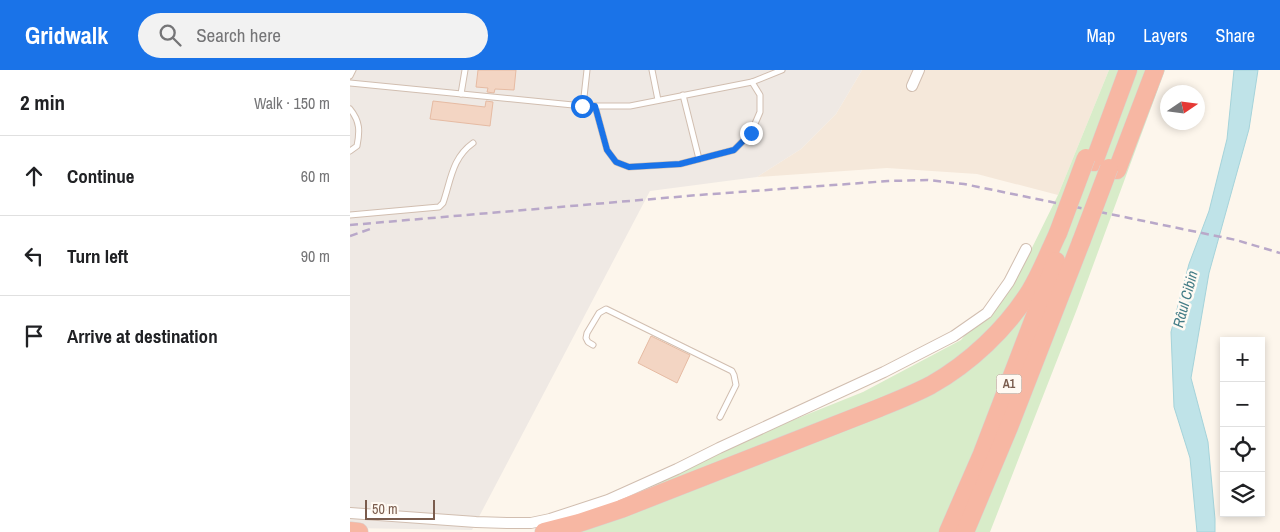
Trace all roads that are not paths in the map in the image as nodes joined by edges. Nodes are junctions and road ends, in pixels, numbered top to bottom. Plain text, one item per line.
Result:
1 (352, 70) edge
2 (465, 70) edge
3 (587, 70) edge
4 (652, 70) edge
5 (782, 70) edge
6 (919, 70) edge
7 (1121, 70) edge
8 (1128, 70) edge
9 (1147, 70) edge
10 (1154, 70) edge
11 (350, 76) edge
12 (752, 82) junction
13 (350, 83) edge
14 (912, 86) dead end
15 (461, 94) junction
16 (683, 95) junction
17 (658, 100) junction
18 (582, 106) junction
19 (595, 106) junction
20 (350, 109) edge
21 (473, 143) dead end
22 (350, 151) edge
23 (699, 159) junction
24 (1102, 165) junction
25 (350, 215) edge
26 (1074, 238) junction
27 (1026, 249) dead end
28 (593, 345) dead end
29 (720, 417) dead end
30 (350, 513) edge
31 (350, 531) edge
32 (359, 532) edge
33 (544, 532) edge
34 (948, 532) edge
35 (965, 532) edge
36 (975, 532) edge

1 - 11 lane
2 - 15 lane
3 - 18 lane
4 - 17 lane
5 - 12 lane
6 - 14 street
7 - 24 highway
8 - 24 highway, A1
9 - 24 highway, A1
10 - 24 highway
12 - 16 lane
12 - 23 lane
13 - 15 lane
15 - 18 lane
16 - 17 lane
16 - 23 lane
17 - 19 lane
18 - 19 lane
19 - 23 lane
20 - 22 lane
21 - 25 lane
24 - 26 highway, A1, bridge
24 - 26 highway, bridge
26 - 33 highway
26 - 34 highway, A1
26 - 35 highway, A1
26 - 36 highway
27 - 30 street
28 - 29 lane
31 - 32 highway

